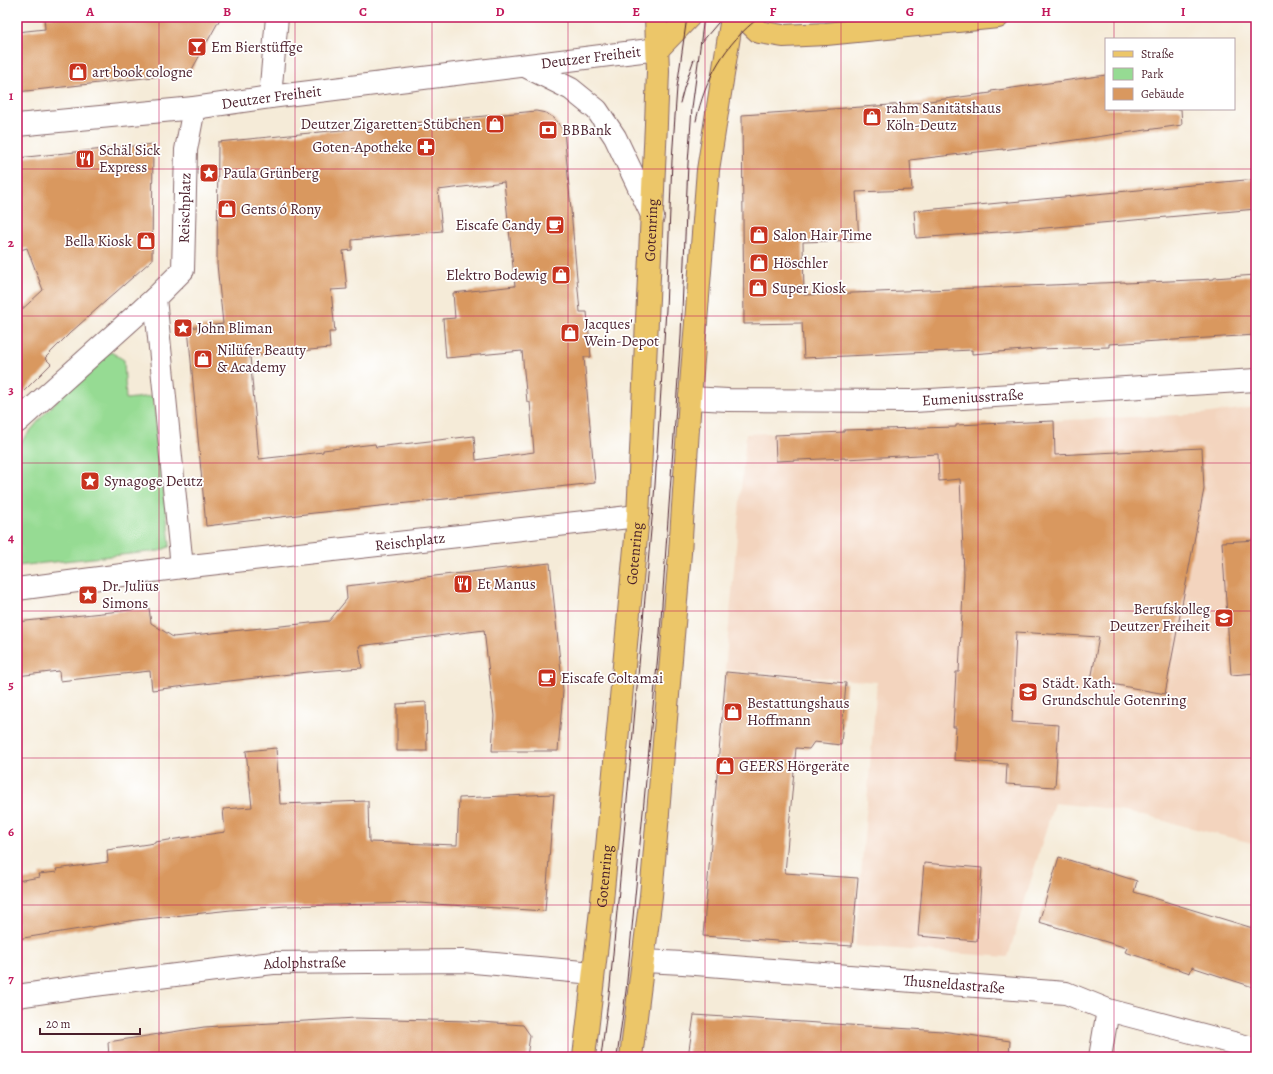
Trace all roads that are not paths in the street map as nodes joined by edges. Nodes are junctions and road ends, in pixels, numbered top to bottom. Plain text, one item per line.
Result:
1 (277, 17) edge
2 (656, 17) edge
3 (689, 17) edge
4 (732, 17) edge
5 (742, 17) edge
6 (998, 17) edge
7 (658, 49) junction
8 (525, 66) junction
9 (270, 97) junction
10 (194, 108) junction
11 (17, 125) edge
12 (653, 217) junction
13 (155, 298) junction
14 (1256, 380) edge
15 (690, 398) junction
16 (17, 422) edge
17 (638, 516) junction
18 (182, 567) junction
19 (17, 589) edge
20 (644, 961) junction
21 (593, 974) junction
22 (17, 996) edge
23 (1108, 1010) junction
24 (1256, 1049) edge
25 (584, 1057) edge
26 (631, 1057) edge
27 (1100, 1057) edge

1 - 9 street
2 - 7 main road, Gotenring
3 - 7 main road
4 - 15 main road
5 - 6 main road
7 - 8 street, Deutzer Freiheit
7 - 12 main road, Gotenring
8 - 9 street, Deutzer Freiheit
8 - 12 street, Deutzer Freiheit
9 - 10 street, Deutzer Freiheit
10 - 11 street, Deutzer Freiheit
10 - 13 street, Reischplatz
12 - 17 main road, Gotenring
13 - 16 street, Reischplatz
13 - 18 street
14 - 15 street, Eumeniusstraße
15 - 20 main road
17 - 18 street, Reischplatz
17 - 21 main road, Gotenring
18 - 19 street, Reischplatz
20 - 23 street, Thusneldastraße
20 - 26 main road
21 - 22 street, Adolphstraße
21 - 25 main road, Gotenring
23 - 24 street, Thusneldastraße
23 - 27 street

